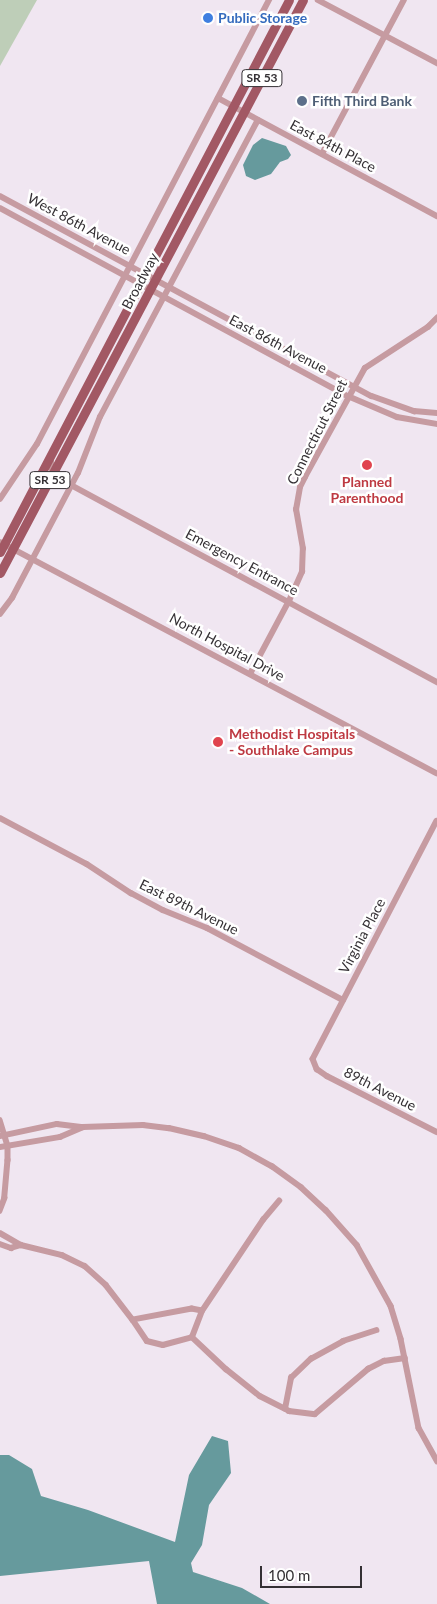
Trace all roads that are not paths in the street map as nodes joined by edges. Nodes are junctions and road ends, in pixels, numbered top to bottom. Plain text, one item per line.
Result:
1 (269, 0) edge
2 (289, 0) edge
3 (302, 0) edge
4 (318, 0) edge
5 (404, 0) edge
6 (385, 36) junction
7 (437, 63) edge
8 (218, 98) junction
9 (233, 106) junction
10 (244, 112) junction
11 (258, 120) junction
12 (322, 154) junction
13 (0, 196) edge
14 (0, 208) edge
15 (437, 216) edge
16 (130, 266) junction
17 (145, 275) junction
18 (124, 276) junction
19 (156, 281) junction
20 (140, 285) junction
21 (169, 287) junction
22 (151, 291) junction
23 (163, 297) junction
24 (437, 318) edge
25 (354, 386) junction
26 (348, 396) junction
27 (437, 412) edge
28 (437, 424) edge
29 (52, 454) junction
30 (53, 474) junction
31 (71, 485) junction
32 (0, 499) edge
33 (4, 547) edge
34 (32, 559) junction
35 (0, 573) edge
36 (289, 601) junction
37 (0, 614) edge
38 (250, 674) junction
39 (437, 682) edge
40 (437, 773) edge
41 (0, 818) edge
42 (437, 821) edge
43 (343, 1000) junction
44 (314, 1065) joint
45 (0, 1120) edge
46 (82, 1127) junction
47 (437, 1132) edge
48 (2, 1135) edge
49 (8, 1146) junction
50 (0, 1147) edge
51 (279, 1201) dead end
52 (0, 1211) edge
53 (0, 1234) edge
54 (0, 1244) edge
55 (21, 1245) junction
56 (202, 1311) junction
57 (132, 1320) junction
58 (376, 1330) dead end
59 (192, 1337) junction
60 (405, 1358) junction
61 (285, 1409) junction
62 (437, 1461) edge

1 - 8 street
2 - 9 main road, Broadway / SR 53
3 - 10 main road, Broadway / SR 53
4 - 6 street
5 - 6 street
6 - 7 street
6 - 12 street
8 - 9 street, East 84th Place
8 - 16 street
9 - 10 street, East 84th Place
9 - 17 main road, Broadway / SR 53
10 - 11 street, East 84th Place
10 - 19 main road, Broadway / SR 53
11 - 12 street, East 84th Place
11 - 21 street
12 - 15 street, East 84th Place
13 - 16 street, West 86th Avenue
14 - 18 street, West 86th Avenue
16 - 17 street, West 86th Avenue
16 - 18 street
17 - 19 street, East 86th Avenue
17 - 20 main road, Broadway / SR 53
18 - 20 street, West 86th Avenue
18 - 32 street
19 - 21 street, East 86th Avenue
19 - 22 main road, Broadway / SR 53
20 - 22 street, East 86th Avenue
20 - 29 main road, Broadway / SR 53
21 - 23 street
21 - 25 street, East 86th Avenue
22 - 23 street, East 86th Avenue
22 - 30 main road, Broadway / SR 53
23 - 26 street, East 86th Avenue
23 - 31 street
24 - 25 street, Connecticut Street
25 - 26 street, Connecticut Street
25 - 27 street, East 86th Avenue
26 - 28 street, East 86th Avenue
26 - 36 street, Connecticut Street
29 - 30 street
29 - 33 main road, Broadway / SR 53
30 - 31 street, Emergency Entrance
30 - 33 main road, Broadway / SR 53
31 - 34 street
31 - 36 street, Emergency Entrance
33 - 34 street, North Hospital Drive
33 - 35 main road, Broadway / SR 53
34 - 37 street
34 - 38 street, North Hospital Drive
36 - 38 street, Connecticut Street
36 - 39 street, Emergency Entrance
38 - 40 street, North Hospital Drive
41 - 43 street, East 89th Avenue
42 - 43 street, Virginia Place
43 - 44 street, Virginia Place
44 - 47 street, 89th Avenue
45 - 48 street
46 - 48 street
46 - 49 street
46 - 60 street
48 - 49 street
49 - 50 street
49 - 52 street
51 - 56 street
53 - 55 street
54 - 55 street
55 - 57 street
56 - 57 street
56 - 59 street
57 - 59 street
58 - 61 street
59 - 61 street
60 - 61 street
60 - 62 street

